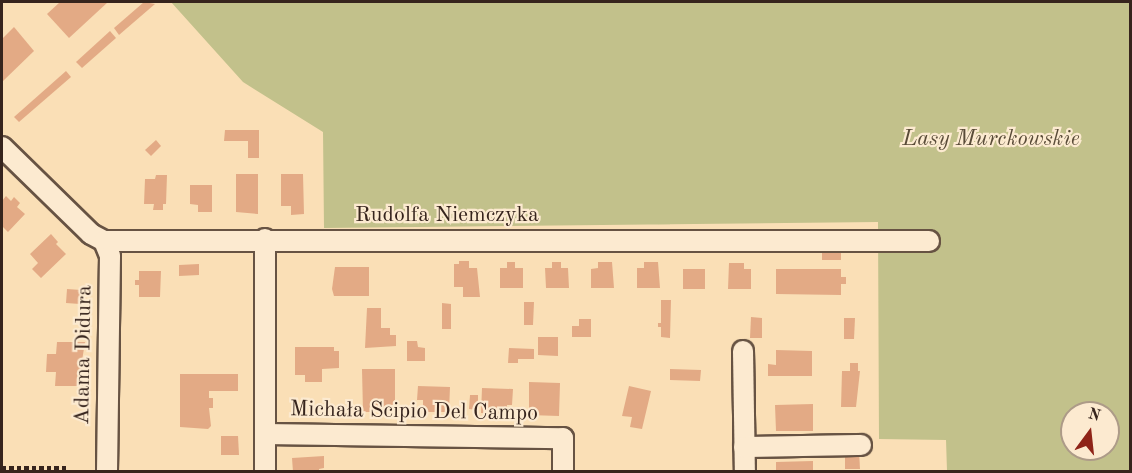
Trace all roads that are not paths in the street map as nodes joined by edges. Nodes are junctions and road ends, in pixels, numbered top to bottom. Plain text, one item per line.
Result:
1 (2, 147) edge
2 (265, 239) junction
3 (104, 241) junction
4 (929, 241) dead end
5 (743, 351) dead end
6 (265, 434) junction
7 (861, 446) dead end
8 (744, 447) junction
9 (107, 471) edge
10 (265, 471) edge
11 (563, 471) edge
12 (745, 471) edge

1 - 3 street
2 - 3 street, Rudolfa Niemczyka
2 - 4 street, Rudolfa Niemczyka
2 - 6 street
3 - 9 street, Adama Didura
5 - 8 street
6 - 10 street
6 - 11 street, Michała Scipio Del Campo
7 - 8 street
8 - 12 street

